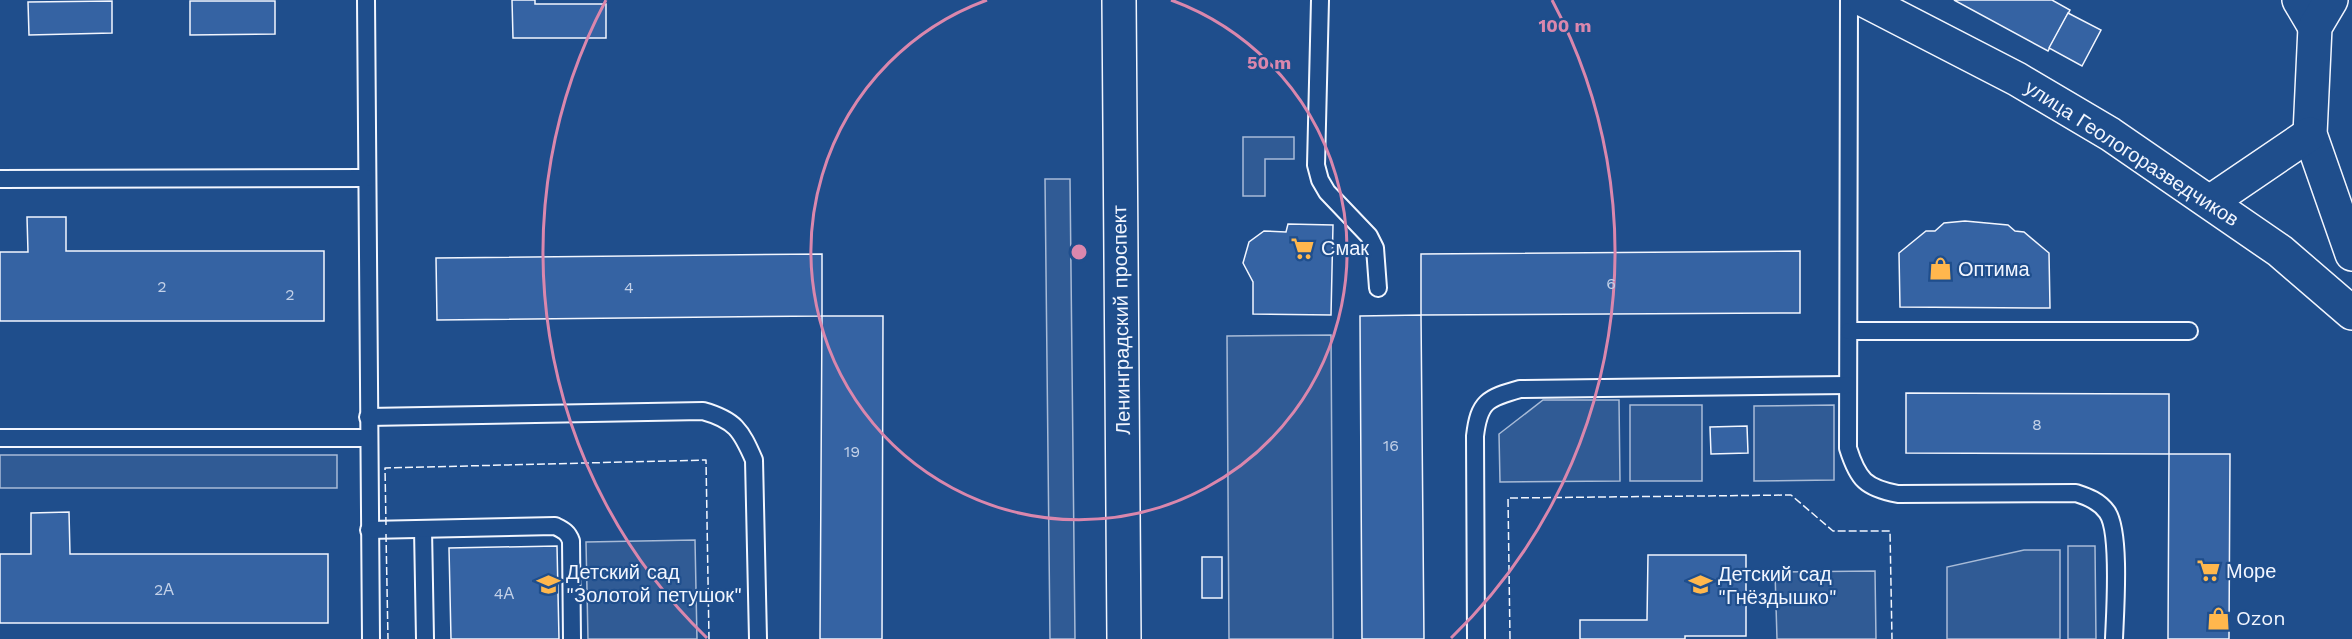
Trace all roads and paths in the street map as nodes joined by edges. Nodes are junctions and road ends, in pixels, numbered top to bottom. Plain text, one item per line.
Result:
1 (366, 0) edge
2 (1119, 0) edge
3 (1320, 0) edge
4 (1849, 0) edge
5 (1864, 0) edge
6 (1898, 9) edge
7 (2315, 9) edge
8 (2310, 134) junction
9 (367, 178) junction
10 (0, 179) edge
11 (2210, 202) junction
12 (2352, 254) edge
13 (1378, 288) dead end
14 (2352, 313) edge
15 (1849, 331) junction
16 (2189, 331) dead end
17 (1848, 385) junction
18 (368, 417) junction
19 (0, 438) edge
20 (368, 438) junction
21 (423, 529) junction
22 (369, 530) junction
23 (371, 639) edge
24 (425, 639) edge
25 (572, 639) edge
26 (758, 639) edge
27 (1124, 639) edge
28 (1476, 639) edge
29 (2114, 639) edge

1 - 9 lane
2 - 27 street, Ленинградский проспект
3 - 13 lane
4 - 15 lane
5 - 6 street, улица Геологоразведчиков
6 - 11 street, улица Геологоразведчиков
7 - 8 street
8 - 11 street
8 - 12 street
9 - 10 lane
9 - 18 lane
11 - 14 street, улица Геологоразведчиков
15 - 16 lane
15 - 17 lane
17 - 28 lane
17 - 29 lane
18 - 20 lane
18 - 26 lane
19 - 20 lane
20 - 22 lane
21 - 22 lane
21 - 24 lane
21 - 25 lane
22 - 23 lane

